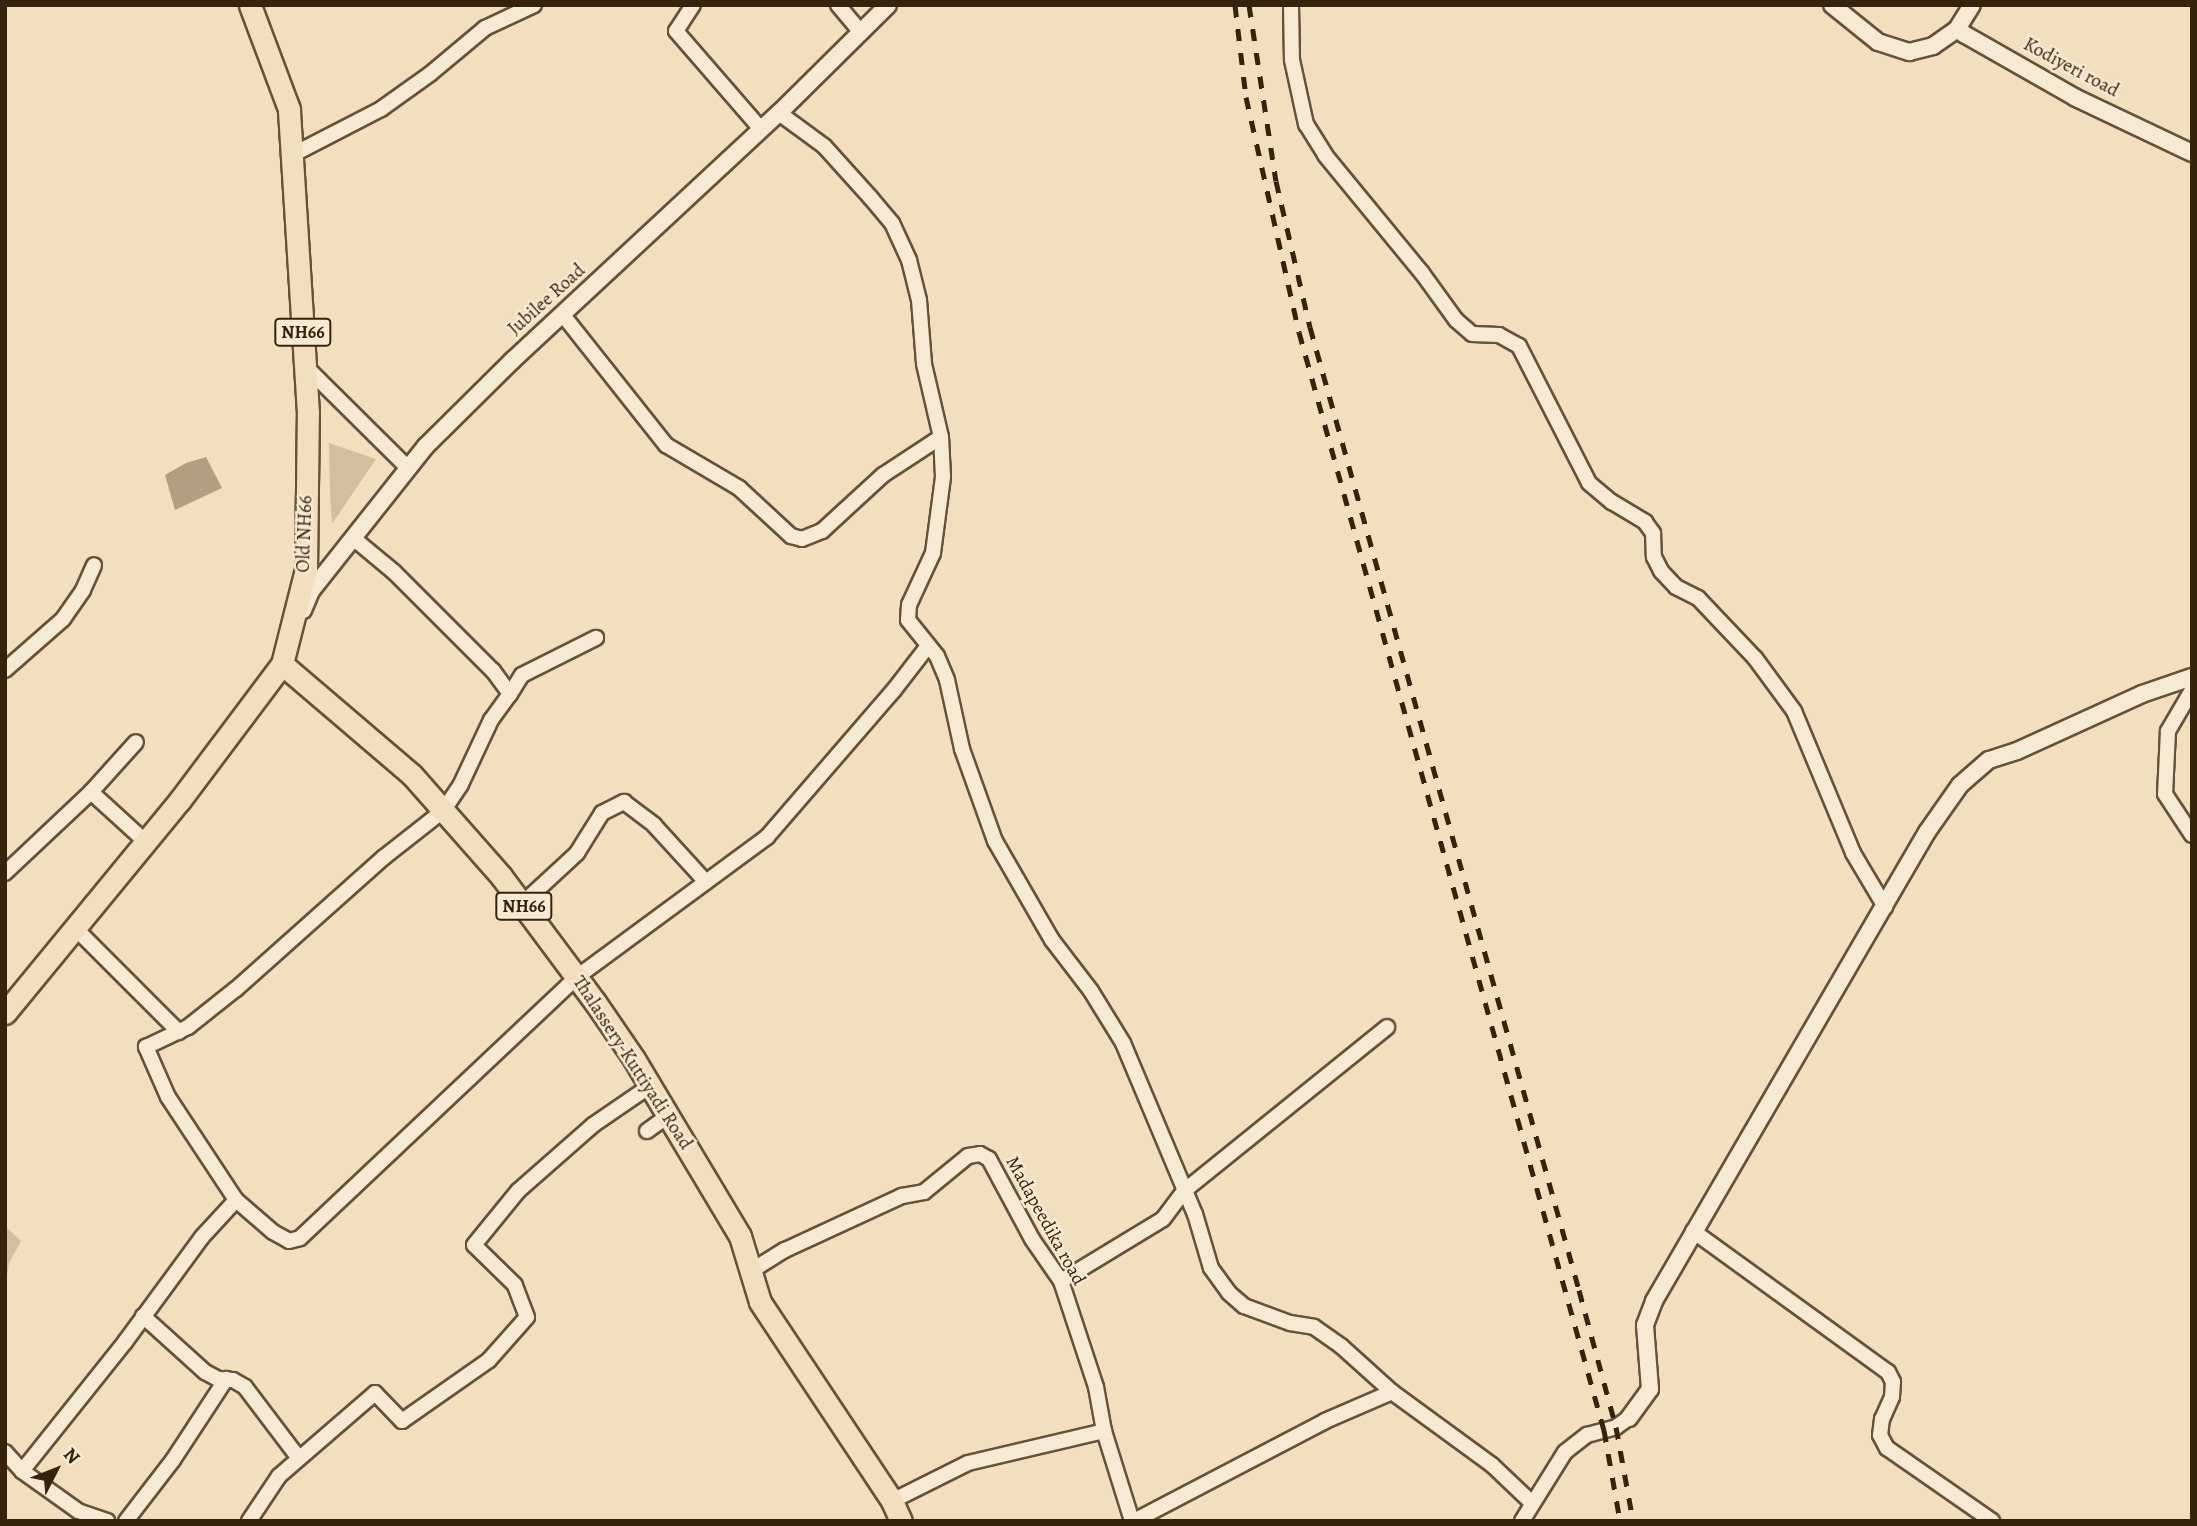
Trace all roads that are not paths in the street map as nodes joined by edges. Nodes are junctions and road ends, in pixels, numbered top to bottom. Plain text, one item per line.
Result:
1 (250, 5) edge
2 (534, 5) edge
3 (693, 5) edge
4 (838, 5) edge
5 (888, 5) edge
6 (1291, 5) edge
7 (1832, 5) edge
8 (1972, 5) edge
9 (1957, 29) junction
10 (861, 32) junction
11 (779, 113) junction
12 (761, 129) junction
13 (2192, 153) edge
14 (292, 155) junction
15 (563, 315) junction
16 (305, 366) junction
17 (941, 438) junction
18 (408, 468) junction
19 (353, 538) junction
20 (94, 565) dead end
21 (596, 638) dead end
22 (928, 646) junction
23 (282, 664) junction
24 (5, 670) edge
25 (2192, 677) edge
26 (2192, 690) edge
27 (510, 694) junction
28 (136, 742) dead end
29 (91, 792) junction
30 (443, 811) junction
31 (2192, 835) edge
32 (146, 842) junction
33 (5, 873) edge
34 (706, 882) junction
35 (522, 904) junction
36 (1885, 907) junction
37 (75, 928) junction
38 (577, 977) junction
39 (10, 999) edge
40 (1387, 1027) dead end
41 (179, 1032) junction
42 (650, 1086) junction
43 (668, 1116) junction
44 (647, 1131) dead end
45 (1184, 1191) junction
46 (236, 1200) junction
47 (1693, 1231) junction
48 (751, 1271) junction
49 (1061, 1281) junction
50 (143, 1316) junction
51 (226, 1379) junction
52 (1392, 1392) junction
53 (1629, 1418) joint
54 (1104, 1431) junction
55 (5, 1452) edge
56 (298, 1457) junction
57 (22, 1471) junction
58 (1532, 1503) junction
59 (897, 1511) edge
60 (107, 1521) edge
61 (126, 1521) edge
62 (249, 1521) edge
63 (1133, 1521) edge
64 (1522, 1521) edge
65 (1992, 1521) edge

1 - 14 main road, Old NH66 / NH66
2 - 14 street
3 - 12 street
4 - 10 street
5 - 10 street, Jubilee Road
6 - 36 street
7 - 9 street
8 - 9 street
9 - 13 street, Kodiyeri road
10 - 11 street, Jubilee Road
11 - 12 street, Jubilee Road
11 - 17 street
12 - 15 street, Jubilee Road
14 - 16 main road, Old NH66 / NH66
15 - 17 street
15 - 18 street, Jubilee Road
16 - 18 street
16 - 23 main road, Old NH66 / NH66
17 - 22 street
18 - 19 street, Jubilee Road
19 - 23 street, Jubilee Road
19 - 27 street
20 - 24 street
21 - 27 street
22 - 34 street
22 - 45 street
23 - 30 main road, Thalassery-Kuttiyadi Road / NH66
23 - 32 main road, Old NH66 / NH66
25 - 36 street
26 - 31 street
27 - 30 street
28 - 29 street
29 - 32 street
29 - 33 street
30 - 35 main road, Thalassery-Kuttiyadi Road / NH66
30 - 41 street
32 - 37 main road, Old NH66 / NH66
34 - 35 street
34 - 38 street
35 - 38 main road, Thalassery-Kuttiyadi Road / NH66
36 - 47 street
37 - 39 main road, Old NH66 / NH66
37 - 41 street
38 - 42 main road, Thalassery-Kuttiyadi Road / NH66
38 - 46 street
40 - 45 street
41 - 46 street
42 - 43 main road, Thalassery-Kuttiyadi Road / NH66
42 - 56 street
43 - 44 street
43 - 48 main road, Thalassery-Kuttiyadi Road / NH66
45 - 49 street
45 - 52 street
46 - 50 street
47 - 53 street
47 - 65 street
48 - 49 street, Madapeedika road
48 - 59 main road, Thalassery-Kuttiyadi Road
49 - 54 street, Madapeedika road
50 - 51 street
50 - 57 street
51 - 56 street
51 - 61 street
52 - 58 street
52 - 63 street
53 - 58 street
54 - 59 street
54 - 63 street, Madapeedika road
55 - 57 street
56 - 62 street
57 - 60 street
58 - 64 street

